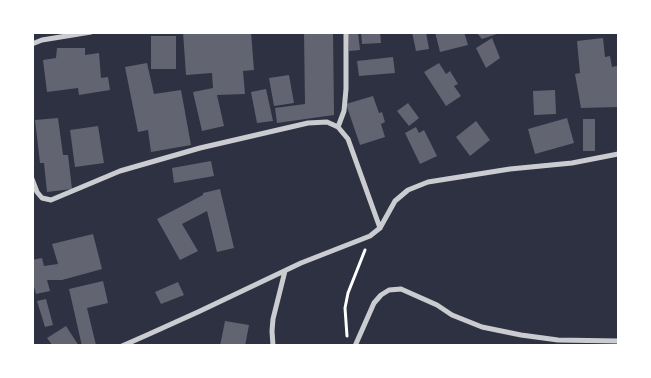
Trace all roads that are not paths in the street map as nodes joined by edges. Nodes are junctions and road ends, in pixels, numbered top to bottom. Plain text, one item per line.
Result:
1 (91, 32) edge
2 (346, 32) edge
3 (32, 44) edge
4 (338, 127) junction
5 (618, 154) edge
6 (32, 179) edge
7 (380, 228) junction
8 (285, 271) junction
9 (618, 340) edge
10 (122, 346) edge
11 (274, 346) edge
12 (355, 346) edge

1 - 3 street
2 - 4 street
4 - 6 street
4 - 7 street
5 - 7 street
7 - 8 street
8 - 10 street
8 - 11 street
9 - 12 street

